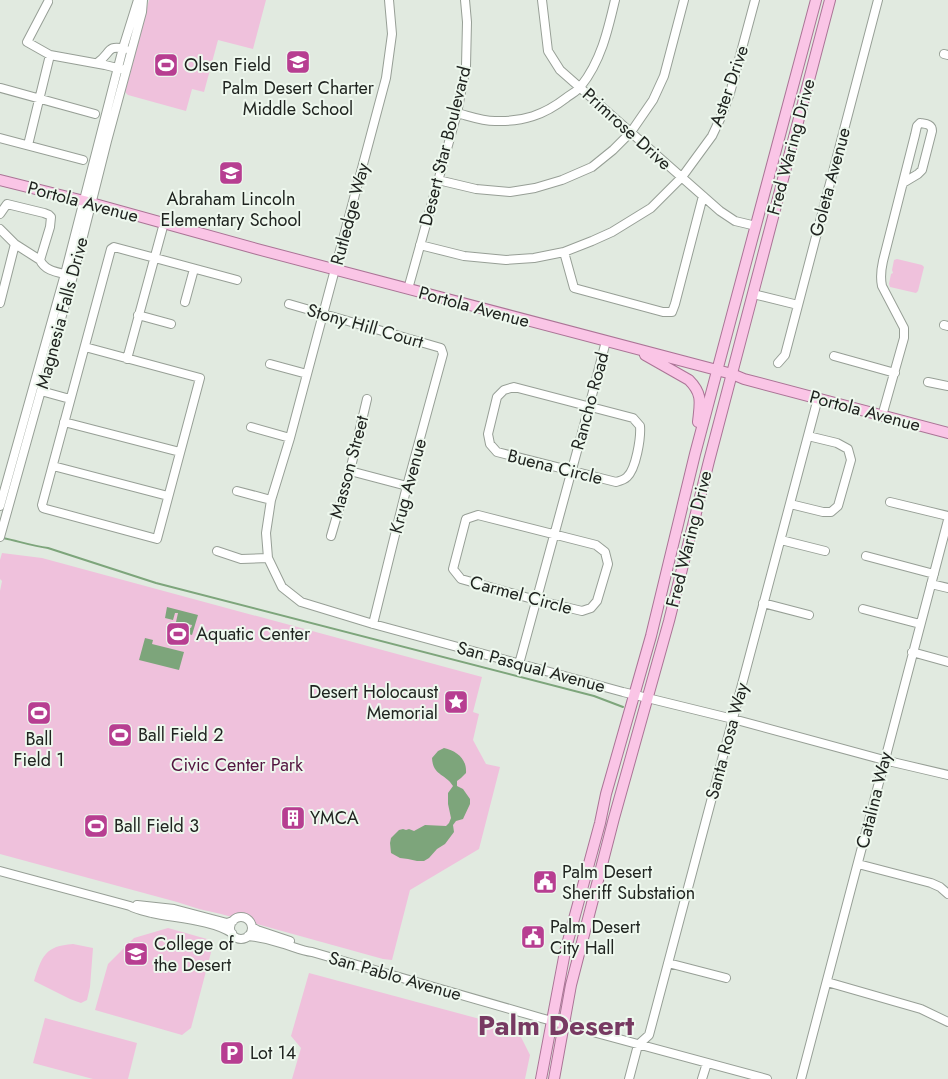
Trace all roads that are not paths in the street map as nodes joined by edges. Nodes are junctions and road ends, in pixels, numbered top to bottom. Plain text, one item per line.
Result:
1 (138, 0) edge
2 (143, 0) edge
3 (389, 0) edge
4 (465, 0) edge
5 (542, 0) edge
6 (615, 0) edge
7 (684, 0) edge
8 (755, 0) edge
9 (830, 0) edge
10 (878, 0) edge
11 (48, 2) dead end
12 (816, 3) edge
13 (123, 48) junction
14 (131, 51) junction
15 (50, 55) junction
16 (814, 60) junction
17 (97, 63) junction
18 (117, 68) junction
19 (126, 70) junction
20 (581, 87) junction
21 (1, 88) dead end
22 (39, 99) junction
23 (457, 113) junction
24 (95, 114) dead end
25 (631, 132) junction
26 (0, 138) edge
27 (28, 145) junction
28 (83, 160) dead end
29 (682, 177) junction
30 (0, 180) edge
31 (438, 180) junction
32 (903, 182) junction
33 (703, 196) junction
34 (88, 202) junction
35 (0, 214) edge
36 (164, 223) junction
37 (756, 226) junction
38 (0, 229) edge
39 (15, 244) junction
40 (420, 245) junction
41 (564, 252) junction
42 (154, 258) junction
43 (40, 260) junction
44 (194, 269) junction
45 (334, 270) junction
46 (69, 275) junction
47 (237, 280) dead end
48 (408, 289) junction
49 (751, 298) junction
50 (185, 302) dead end
51 (0, 303) edge
52 (288, 304) dead end
53 (798, 305) junction
54 (323, 314) junction
55 (138, 315) junction
56 (171, 324) dead end
57 (606, 341) junction
58 (84, 347) junction
59 (441, 348) joint
60 (634, 349) junction
61 (834, 356) dead end
62 (127, 358) junction
63 (778, 363) dead end
64 (270, 364) dead end
65 (716, 370) junction
66 (895, 373) junction
67 (307, 374) junction
68 (732, 374) junction
69 (928, 382) dead end
70 (948, 386) edge
71 (41, 391) junction
72 (367, 398) dead end
73 (818, 398) junction
74 (70, 399) junction
75 (589, 406) junction
76 (882, 416) junction
77 (64, 422) junction
78 (293, 425) joint
79 (251, 427) dead end
80 (948, 433) edge
81 (808, 436) junction
82 (290, 438) junction
83 (180, 452) junction
84 (695, 454) junction
85 (53, 466) junction
86 (350, 471) junction
87 (571, 471) junction
88 (407, 486) junction
89 (237, 491) dead end
90 (168, 496) junction
91 (271, 500) junction
92 (890, 502) dead end
93 (790, 504) junction
94 (0, 506) edge
95 (948, 516) edge
96 (948, 520) edge
97 (554, 534) junction
98 (331, 536) dead end
99 (0, 537) edge
100 (781, 540) junction
101 (218, 551) dead end
102 (825, 551) dead end
103 (866, 556) dead end
104 (268, 558) junction
105 (934, 574) junction
106 (931, 584) junction
107 (948, 588) edge
108 (536, 600) junction
109 (764, 604) junction
110 (863, 609) dead end
111 (808, 615) dead end
112 (373, 624) junction
113 (920, 624) junction
114 (912, 652) junction
115 (948, 662) edge
116 (519, 664) junction
117 (634, 694) junction
118 (648, 698) junction
119 (733, 719) junction
120 (884, 760) junction
121 (948, 776) edge
122 (858, 864) junction
123 (0, 871) edge
124 (948, 894) edge
125 (130, 906) junction
126 (233, 921) junction
127 (252, 927) junction
128 (232, 933) junction
129 (248, 936) junction
130 (312, 952) junction
131 (668, 963) junction
132 (726, 978) dead end
133 (827, 982) junction
134 (552, 1021) junction
135 (948, 1022) edge
136 (564, 1024) junction
137 (638, 1045) junction
138 (707, 1063) junction
139 (541, 1079) edge
140 (554, 1079) edge
141 (629, 1079) edge
142 (702, 1079) edge
143 (767, 1079) edge
144 (801, 1079) edge

1 - 13 street, Magnesia Falls Drive
2 - 14 street, Magnesia Falls Drive
3 - 45 street, Rutledge Way
4 - 23 street, Desert Star Boulevard
5 - 20 street, Primrose Drive
6 - 20 street
7 - 25 street
8 - 29 street, Aster Drive
9 - 16 main road, Fred Waring Drive
10 - 53 street, Goleta Avenue
11 - 15 street
12 - 16 main road
12 - 37 main road, Fred Waring Drive
13 - 14 street
13 - 17 street
13 - 18 street, Magnesia Falls Drive
14 - 19 street, Magnesia Falls Drive
15 - 17 street
15 - 22 street
16 - 49 main road, Fred Waring Drive
17 - 18 street
18 - 19 street
18 - 34 street, Magnesia Falls Drive
19 - 34 street, Magnesia Falls Drive
20 - 23 street
20 - 25 street, Primrose Drive
21 - 22 street
22 - 24 street
22 - 27 street
23 - 31 street, Desert Star Boulevard
25 - 29 street, Primrose Drive
25 - 31 street
26 - 27 street
27 - 28 street
29 - 33 street, Primrose Drive
29 - 41 street, Aster Drive
30 - 34 main road, Portola Avenue
31 - 40 street, Desert Star Boulevard
32 - 32 street
32 - 66 street
33 - 37 street, Primrose Drive
33 - 41 street
34 - 36 main road, Portola Avenue
34 - 46 street, Magnesia Falls Drive
35 - 43 street
36 - 42 street
36 - 45 main road, Portola Avenue
37 - 49 main road
37 - 65 main road, Fred Waring Drive
38 - 39 street
39 - 43 street
39 - 51 street
40 - 41 street, Aster Drive
40 - 48 street, Desert Star Boulevard
42 - 44 street
42 - 55 street
42 - 58 street
43 - 46 street
44 - 47 street
44 - 50 street
45 - 48 main road, Portola Avenue
45 - 54 street, Rutledge Way
46 - 71 street, Magnesia Falls Drive
46 - 94 street, Magnesia Falls Drive
48 - 57 main road, Portola Avenue
49 - 53 street
49 - 68 main road, Fred Waring Drive
52 - 54 street, Stony Hill Court
53 - 63 street, Goleta Avenue
54 - 59 street, Stony Hill Court
54 - 67 street, Rutledge Way
55 - 56 street
55 - 62 street
57 - 60 main road, Portola Avenue
57 - 75 street, Rancho Road
58 - 62 street
58 - 74 street
59 - 88 street, Krug Avenue
60 - 65 main road, Portola Avenue
60 - 84 main road
61 - 66 street
62 - 83 street
64 - 67 street
65 - 68 main road, Portola Avenue
65 - 84 main road, Fred Waring Drive
66 - 76 street
67 - 78 street, Rutledge Way
68 - 73 main road, Portola Avenue
68 - 118 main road, Fred Waring Drive
69 - 70 street
71 - 74 street
71 - 99 street, Magnesia Falls Drive
72 - 86 street, Masson Street
73 - 76 main road, Portola Avenue
73 - 81 street, Santa Rosa Way
74 - 77 street
75 - 87 street, Rancho Road
75 - 87 street, Buena Circle
75 - 87 street, Buena Circle
76 - 80 main road, Portola Avenue
77 - 83 street
77 - 85 street
78 - 82 street, San Pasqual Avenue
79 - 82 street
81 - 93 street, Santa Rosa Way
81 - 93 street
82 - 91 street, San Pasqual Avenue
83 - 90 street
84 - 117 main road, Fred Waring Drive
85 - 90 street
85 - 90 street
86 - 88 street
86 - 98 street, Masson Street
87 - 97 street, Rancho Road
88 - 112 street, Krug Avenue
89 - 91 street
91 - 104 street, San Pasqual Avenue
92 - 95 street
93 - 100 street, Santa Rosa Way
96 - 105 street, Catalina Way
97 - 108 street, Rancho Road
97 - 108 street, Carmel Circle
97 - 108 street, Carmel Circle
100 - 102 street
100 - 109 street, Santa Rosa Way
101 - 104 street
103 - 105 street
104 - 112 street, San Pasqual Avenue
105 - 106 street, Catalina Way
106 - 107 street
106 - 113 street, Catalina Way
108 - 116 street, Rancho Road
109 - 111 street
109 - 119 street, Santa Rosa Way
110 - 113 street
112 - 116 street, San Pasqual Avenue
113 - 114 street, Catalina Way
114 - 115 street
114 - 120 street, Catalina Way
116 - 117 street, San Pasqual Avenue
117 - 118 street, San Pasqual Avenue
117 - 134 main road, Fred Waring Drive
118 - 119 street, San Pasqual Avenue
118 - 136 main road, Fred Waring Drive
119 - 120 street, San Pasqual Avenue
119 - 131 street, Santa Rosa Way
120 - 121 street, San Pasqual Avenue
120 - 122 street, Catalina Way
122 - 124 street
122 - 133 street, Catalina Way
123 - 125 street
125 - 126 street
125 - 128 street
126 - 127 street
126 - 128 street
127 - 129 street
127 - 130 street, San Pablo Avenue
128 - 129 street
129 - 130 street, San Pablo Avenue
130 - 134 street, San Pablo Avenue
131 - 132 street
131 - 137 street, Santa Rosa Way
133 - 135 street
133 - 144 street, Catalina Way
134 - 136 street, San Pablo Avenue
134 - 139 main road, Fred Waring Drive
136 - 137 street, San Pablo Avenue
136 - 140 main road, Fred Waring Drive
137 - 138 street, San Pablo Avenue
137 - 141 street, Santa Rosa Way
138 - 142 street
138 - 143 street, San Pablo Avenue

